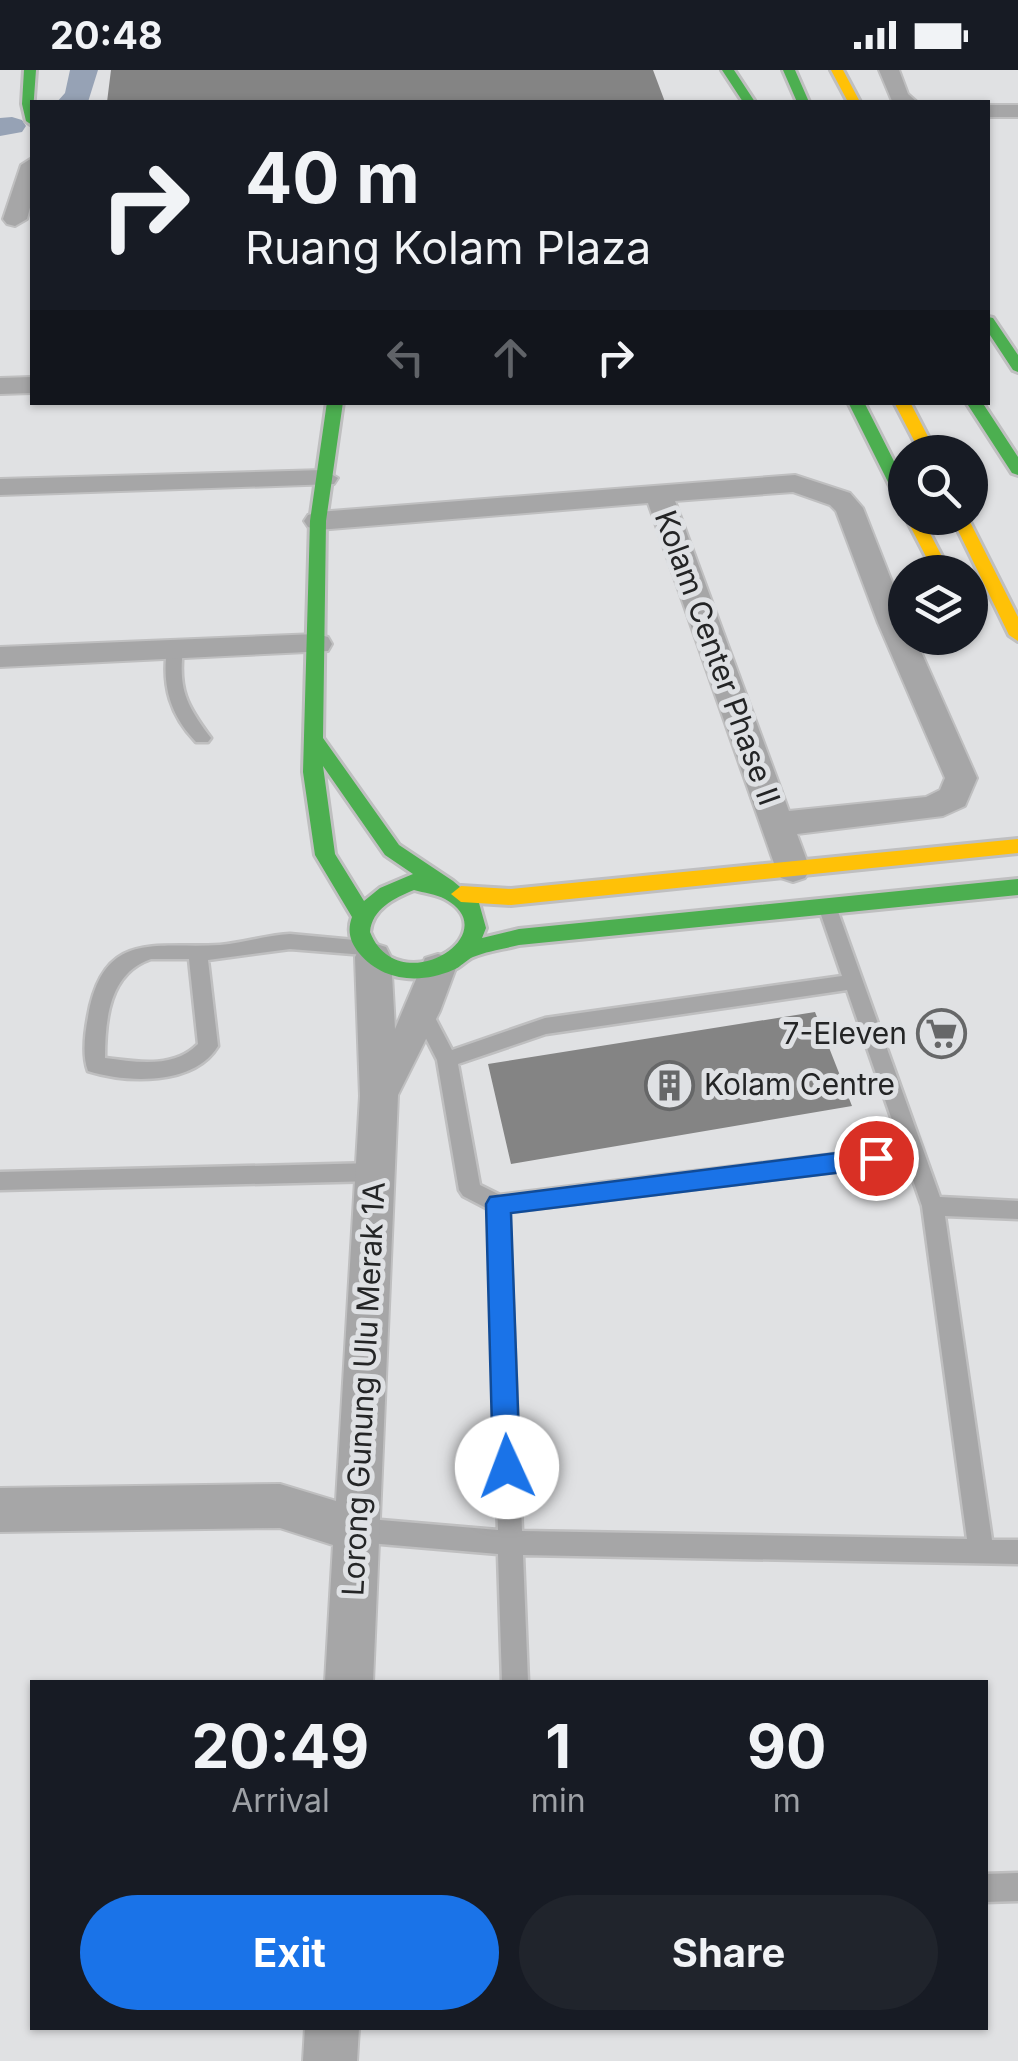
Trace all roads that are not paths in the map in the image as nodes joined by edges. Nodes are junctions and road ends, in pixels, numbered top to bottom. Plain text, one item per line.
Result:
1 (30, 70) edge
2 (728, 70) edge
3 (788, 70) edge
4 (837, 70) edge
5 (889, 70) edge
6 (749, 100) edge
7 (802, 100) edge
8 (853, 100) edge
9 (904, 100) edge
10 (990, 111) edge
11 (1018, 111) edge
12 (30, 112) edge
13 (30, 171) edge
14 (16, 219) edge
15 (990, 324) edge
16 (1018, 367) edge
17 (0, 386) edge
18 (30, 386) edge
19 (336, 405) edge
20 (858, 405) edge
21 (904, 405) edge
22 (976, 405) edge
23 (919, 435) edge
24 (888, 466) edge
25 (1018, 470) edge
26 (324, 478) junction
27 (0, 487) edge
28 (658, 492) junction
29 (318, 521) junction
30 (967, 535) edge
31 (1011, 641) edge
32 (317, 644) junction
33 (175, 650) junction
34 (0, 656) edge
35 (202, 738) dead end
36 (316, 742) junction
37 (776, 824) junction
38 (1018, 846) edge
39 (793, 869) junction
40 (1018, 887) edge
41 (454, 890) junction
42 (827, 906) junction
43 (361, 914) junction
44 (369, 953) junction
45 (198, 954) junction
46 (452, 959) junction
47 (854, 982) junction
48 (422, 1010) junction
49 (447, 1060) junction
50 (379, 1096) junction
51 (914, 1153) junction
52 (376, 1172) junction
53 (0, 1181) edge
54 (498, 1204) junction
55 (933, 1206) junction
56 (1018, 1210) edge
57 (0, 1510) edge
58 (357, 1530) junction
59 (509, 1542) junction
60 (980, 1550) junction
61 (1018, 1552) edge
62 (349, 1680) edge
63 (515, 1680) edge
64 (1018, 1887) edge
65 (988, 1888) edge
66 (332, 2030) edge
67 (330, 2061) edge

1 - 12 main road
2 - 6 main road
3 - 7 main road
4 - 8 main road
5 - 9 street
10 - 11 street
13 - 14 street
15 - 16 main road
17 - 18 street
19 - 26 main road
20 - 24 main road
21 - 23 main road
22 - 25 main road
26 - 27 street
26 - 29 main road
28 - 29 street
28 - 37 street, Kolam Center Phase II
28 - 37 street
29 - 32 main road
30 - 31 main road
32 - 33 street
32 - 36 main road
33 - 34 street
33 - 35 lane
36 - 41 main road
36 - 43 main road
37 - 39 street, Kolam Center Phase II
38 - 39 main road
39 - 41 main road
40 - 42 main road
41 - 43 main road
41 - 46 main road
42 - 46 main road
42 - 47 lane
43 - 44 main road
44 - 45 lane
44 - 46 main road
44 - 50 street, Lorong Gunung Ulu Merak 1A
45 - 45 lane
46 - 48 street, Lorong Gunung Ulu Merak 1A
47 - 49 lane
47 - 51 lane
48 - 49 lane
48 - 50 street, Lorong Gunung Ulu Merak 1A
49 - 54 lane
50 - 52 street, Lorong Gunung Ulu Merak 1A
51 - 54 lane
51 - 55 lane
52 - 53 lane
52 - 58 street, Lorong Gunung Ulu Merak 1A
54 - 59 lane
55 - 56 lane
55 - 60 lane
57 - 58 street
58 - 59 lane
58 - 62 street, Lorong Gunung Ulu Merak 1A
59 - 60 lane
59 - 63 lane
60 - 61 lane
64 - 65 lane
66 - 67 street

